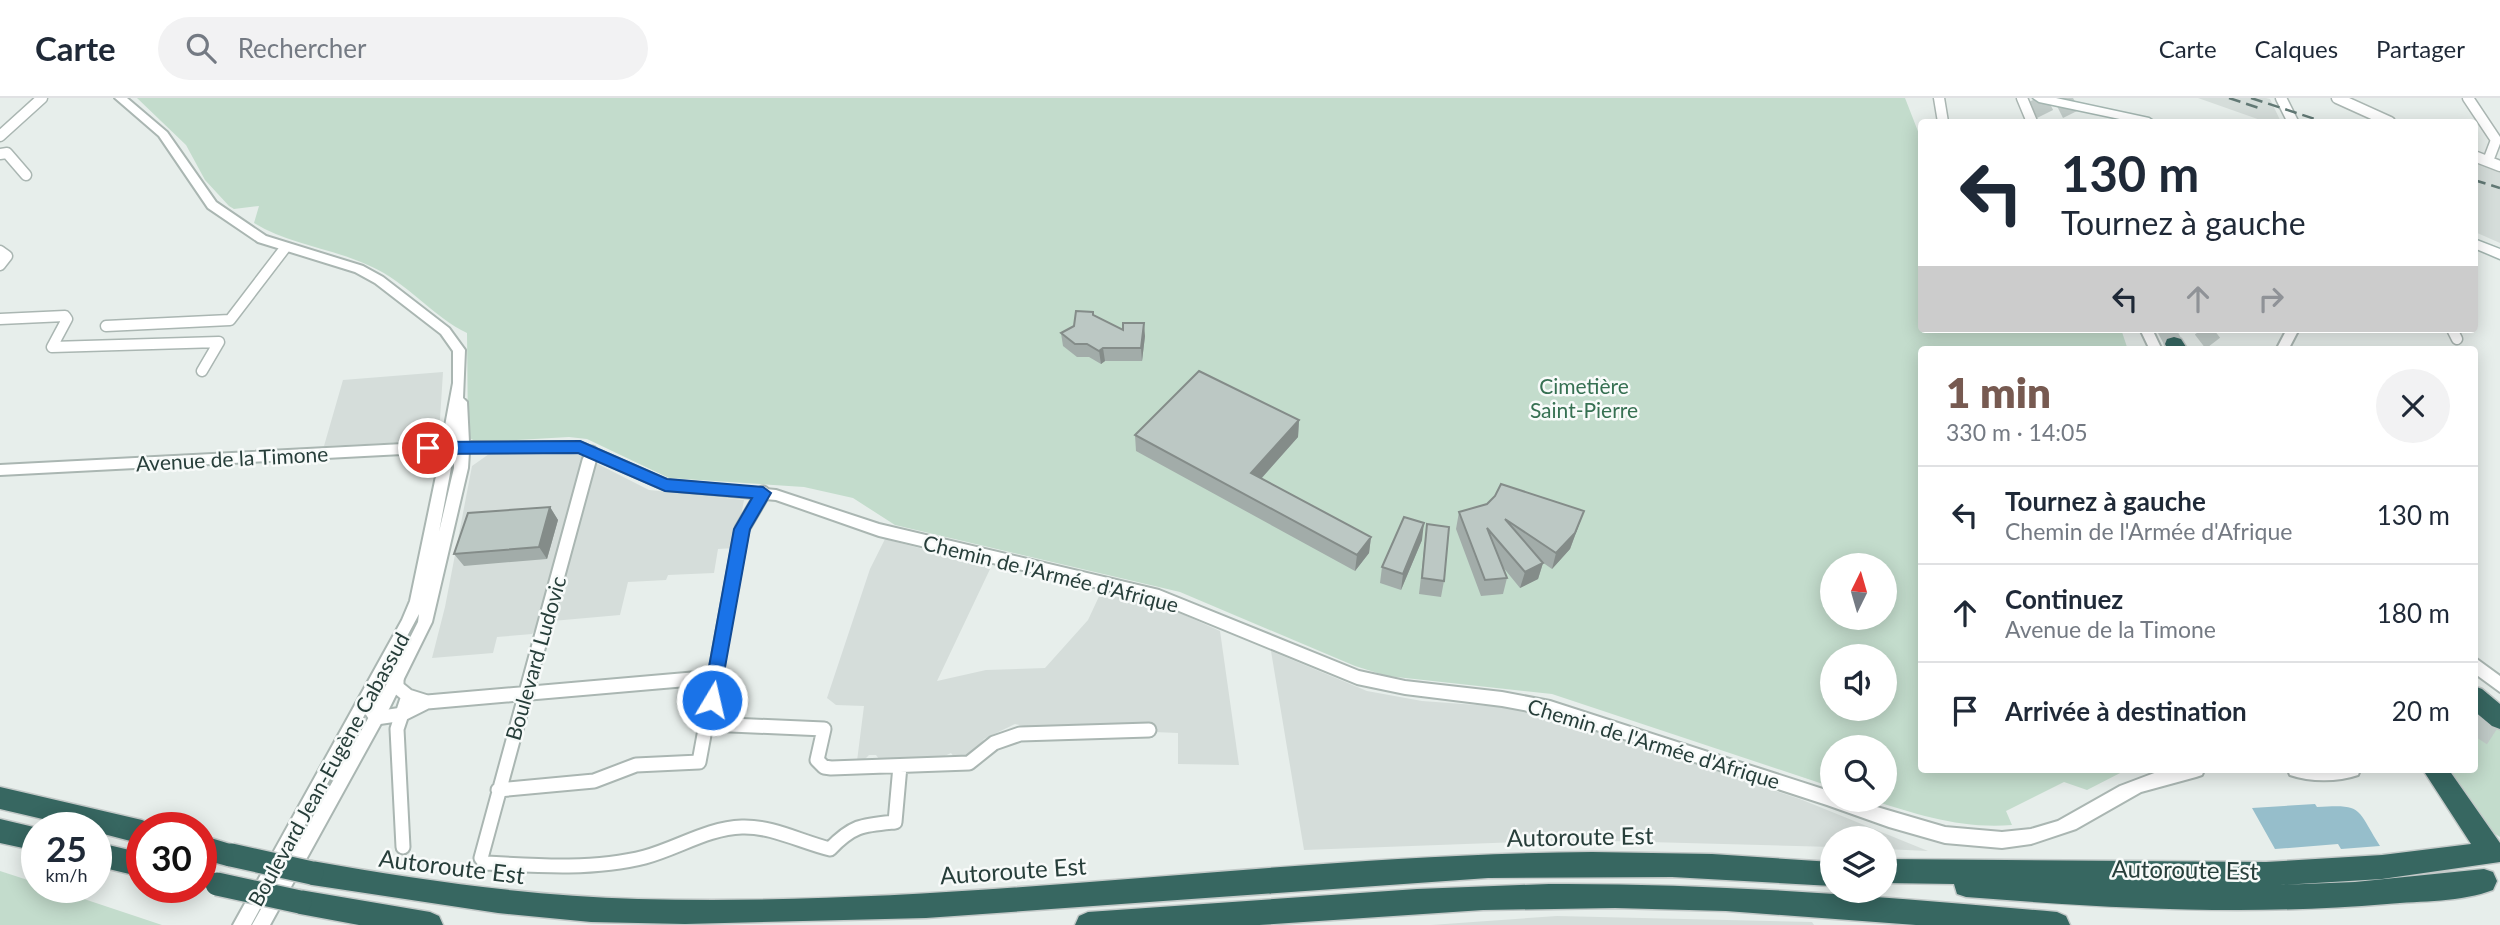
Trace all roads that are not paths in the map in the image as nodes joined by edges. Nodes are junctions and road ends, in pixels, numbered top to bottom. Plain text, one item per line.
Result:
1 (42, 98) edge
2 (120, 98) edge
3 (2022, 98) edge
4 (2039, 98) edge
5 (2281, 98) edge
6 (2337, 98) edge
7 (2461, 98) edge
8 (2468, 98) edge
9 (2031, 119) edge
10 (2135, 119) edge
11 (2291, 119) edge
12 (2383, 119) edge
13 (2475, 119) edge
14 (2478, 124) edge
15 (0, 136) edge
16 (0, 154) edge
17 (2481, 159) edge
18 (2500, 166) edge
19 (26, 175) dead end
20 (2478, 245) edge
21 (285, 248) junction
22 (0, 251) edge
23 (2500, 254) edge
24 (0, 265) edge
25 (0, 319) edge
26 (106, 326) dead end
27 (2151, 333) edge
28 (2167, 346) edge
29 (202, 371) dead end
30 (456, 447) junction
31 (592, 451) junction
32 (0, 470) edge
33 (763, 493) junction
34 (2478, 666) edge
35 (715, 677) junction
36 (389, 678) junction
37 (2500, 685) edge
38 (525, 693) junction
39 (408, 696) junction
40 (2478, 700) edge
41 (426, 702) junction
42 (403, 714) junction
43 (376, 718) junction
44 (2500, 719) edge
45 (708, 724) junction
46 (1149, 730) dead end
47 (900, 766) junction
48 (2186, 773) edge
49 (2437, 773) edge
50 (498, 790) junction
51 (1820, 796) edge
52 (0, 798) edge
53 (1868, 812) edge
54 (126, 828) edge
55 (0, 831) edge
56 (21, 836) edge
57 (403, 847) dead end
58 (217, 851) edge
59 (2494, 862) edge
60 (1820, 871) edge
61 (1897, 871) edge
62 (1897, 879) edge
63 (217, 884) edge
64 (1905, 912) junction
65 (242, 925) edge
66 (261, 925) edge
67 (430, 925) edge
68 (1088, 925) edge
69 (1994, 925) edge
70 (2057, 925) edge

1 - 15 street
2 - 21 street
3 - 9 street
4 - 10 main road
5 - 11 street
6 - 12 street
7 - 13 street
8 - 17 street
14 - 17 street
16 - 19 street
17 - 18 street
20 - 23 main road
21 - 26 street
21 - 30 street, Boulevard Jean-Eugène Cabassud
22 - 24 street
25 - 29 street
27 - 28 street
30 - 31 street, Chemin de l'Armée d'Afrique
30 - 32 street, Avenue de la Timone
30 - 36 street, Boulevard Jean-Eugène Cabassud
31 - 33 street, Chemin de l'Armée d'Afrique
31 - 38 street, Boulevard Ludovic
33 - 35 street
33 - 51 street, Chemin de l'Armée d'Afrique
34 - 37 street
35 - 38 street
35 - 45 street
36 - 39 street
36 - 43 street, Boulevard Jean-Eugène Cabassud
36 - 65 street, Boulevard Jean-Eugène Cabassud
38 - 41 street
38 - 50 street, Boulevard Ludovic
39 - 41 street
39 - 42 street, Boulevard Jean-Eugène Cabassud
40 - 44 highway
41 - 42 street
42 - 43 street
42 - 57 street, Boulevard Jean-Eugène Cabassud
43 - 66 street, Boulevard Jean-Eugène Cabassud
45 - 47 street
45 - 50 street
46 - 47 street
47 - 50 street, Boulevard Ludovic
48 - 53 street, Chemin de l'Armée d'Afrique
49 - 59 highway
52 - 54 highway
55 - 56 highway
58 - 60 highway, Autoroute Est, bridge
59 - 61 highway
59 - 62 highway, Autoroute Est
63 - 67 highway, bridge
64 - 68 highway
64 - 69 highway
64 - 70 highway

